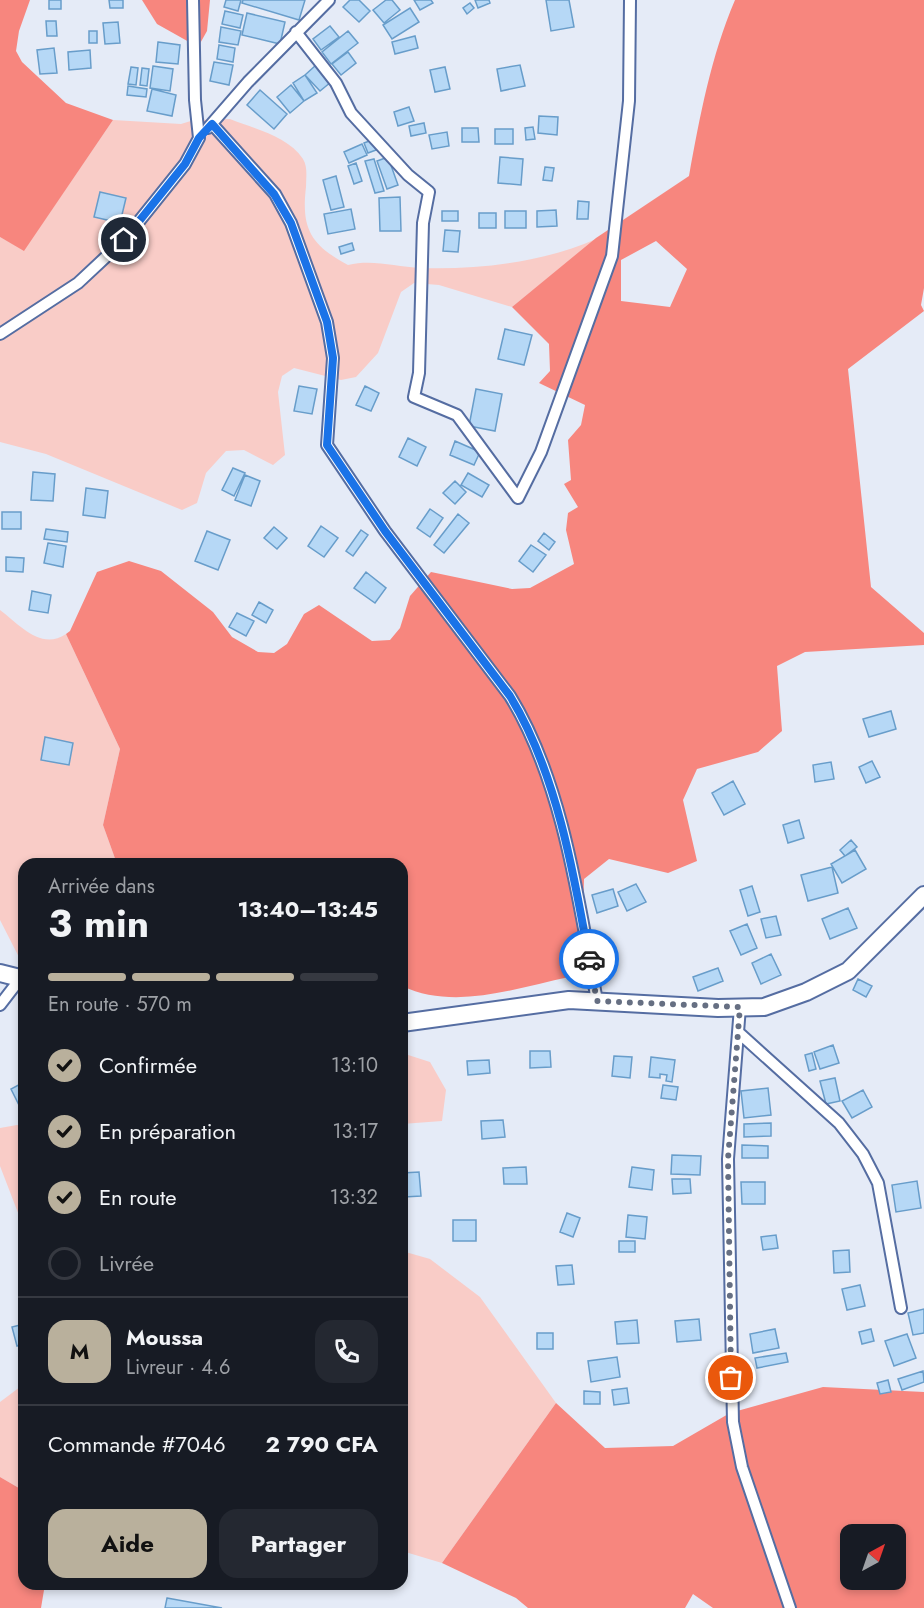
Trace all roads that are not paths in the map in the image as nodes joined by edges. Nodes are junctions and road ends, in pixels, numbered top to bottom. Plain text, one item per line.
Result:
1 (193, 0) edge
2 (329, 0) edge
3 (630, 0) edge
4 (296, 32) junction
5 (212, 124) junction
6 (199, 138) junction
7 (0, 334) edge
8 (924, 895) edge
9 (0, 973) edge
10 (18, 978) edge
11 (18, 984) edge
12 (597, 1001) junction
13 (0, 1005) edge
14 (740, 1007) junction
15 (408, 1022) edge
16 (738, 1032) junction
17 (901, 1308) dead end
18 (790, 1608) edge

1 - 6 street
2 - 4 street
3 - 4 street
4 - 5 street
5 - 6 street
5 - 12 street
6 - 7 street
8 - 14 street
9 - 10 street
11 - 13 street
12 - 14 street
12 - 15 street
14 - 16 street
16 - 17 street
16 - 18 street

